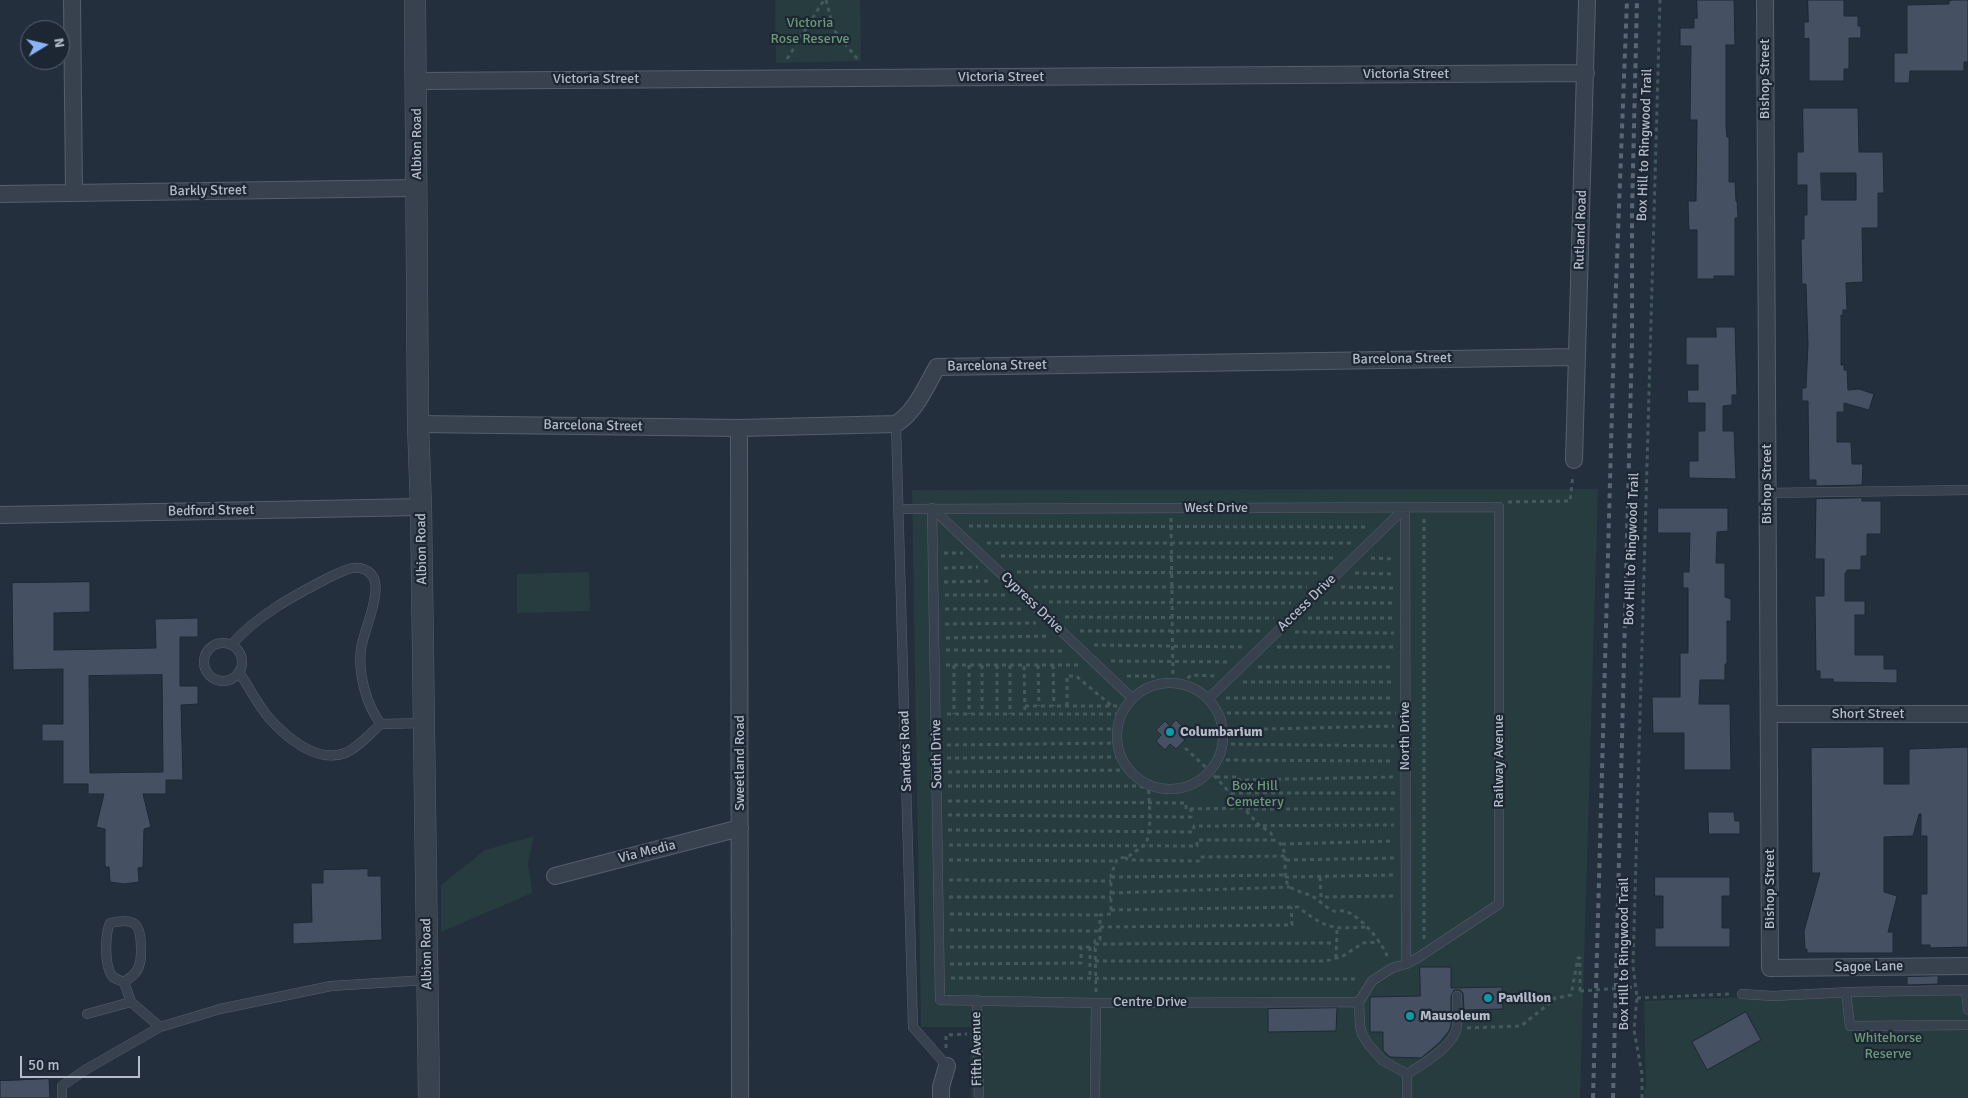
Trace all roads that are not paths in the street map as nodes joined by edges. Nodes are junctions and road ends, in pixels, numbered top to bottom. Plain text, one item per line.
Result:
1 (72, 0) edge
2 (415, 0) edge
3 (1587, 0) edge
4 (1765, 0) edge
5 (1586, 73) junction
6 (417, 80) junction
7 (417, 188) junction
8 (74, 192) junction
9 (0, 194) edge
10 (1576, 356) junction
11 (418, 424) junction
12 (896, 424) junction
13 (739, 428) junction
14 (1574, 460) road end
15 (1968, 490) edge
16 (1767, 493) junction
17 (1499, 507) joint
18 (421, 508) junction
19 (932, 508) junction
20 (1406, 508) junction
21 (899, 509) junction
22 (0, 515) edge
23 (232, 644) junction
24 (239, 672) junction
25 (1209, 698) junction
26 (1127, 706) junction
27 (1769, 714) junction
28 (1968, 714) edge
29 (424, 723) junction
30 (381, 724) junction
31 (740, 828) junction
32 (555, 876) dead end
33 (1406, 964) junction
34 (1968, 966) edge
35 (1770, 968) joint
36 (427, 980) junction
37 (124, 982) junction
38 (1846, 992) junction
39 (1742, 994) road end
40 (1457, 996) dead end
41 (940, 1000) joint
42 (977, 1000) junction
43 (131, 1002) junction
44 (1359, 1002) junction
45 (1096, 1003) junction
46 (1968, 1010) edge
47 (87, 1014) dead end
48 (1968, 1025) edge
49 (160, 1026) junction
50 (947, 1066) joint
51 (1406, 1074) junction
52 (62, 1098) edge
53 (429, 1098) edge
54 (740, 1098) edge
55 (941, 1098) edge
56 (979, 1098) edge
57 (1095, 1098) edge
58 (1407, 1098) edge

1 - 8 street
2 - 6 street, Albion Road
3 - 5 street, Rutland Road
4 - 16 street, Bishop Street
5 - 6 street, Victoria Street
5 - 10 street, Rutland Road
6 - 7 street, Albion Road
7 - 8 street, Barkly Street
7 - 11 street, Albion Road
8 - 9 street, Barkly Street
10 - 12 street, Barcelona Street
10 - 14 street, Rutland Road
11 - 13 street, Barcelona Street
11 - 18 street, Albion Road
12 - 13 street, Barcelona Street
12 - 21 lane, Sanders Road
13 - 31 street, Sweetland Road
15 - 16 lane
16 - 27 street, Bishop Street
17 - 20 lane, West Drive
17 - 33 lane, Railway Avenue
18 - 22 street, Bedford Street
18 - 29 street, Albion Road
19 - 20 lane, West Drive
19 - 21 lane, West Drive
19 - 26 lane, Cypress Drive
19 - 41 lane, South Drive
20 - 25 lane, Access Drive
20 - 33 lane, North Drive
21 - 50 lane, Sanders Road
23 - 24 lane
23 - 24 lane
23 - 30 lane
24 - 30 lane
25 - 26 lane
25 - 26 lane
27 - 28 street, Short Street
27 - 35 street, Bishop Street
29 - 30 lane
29 - 36 street, Albion Road
31 - 32 street, Via Media
31 - 54 street, Sweetland Road
33 - 44 lane, Railway Avenue
34 - 35 street, Sagoe Lane
36 - 49 lane
36 - 53 street, Albion Road
37 - 37 lane
37 - 43 lane
38 - 39 lane
38 - 46 lane
38 - 48 lane
40 - 51 lane
41 - 42 lane, Centre Drive
42 - 45 lane, Centre Drive
42 - 56 lane, Fifth Avenue
43 - 47 lane
43 - 49 lane
44 - 45 lane, Centre Drive
44 - 51 lane
45 - 57 lane
49 - 52 lane
50 - 55 street
51 - 58 lane

